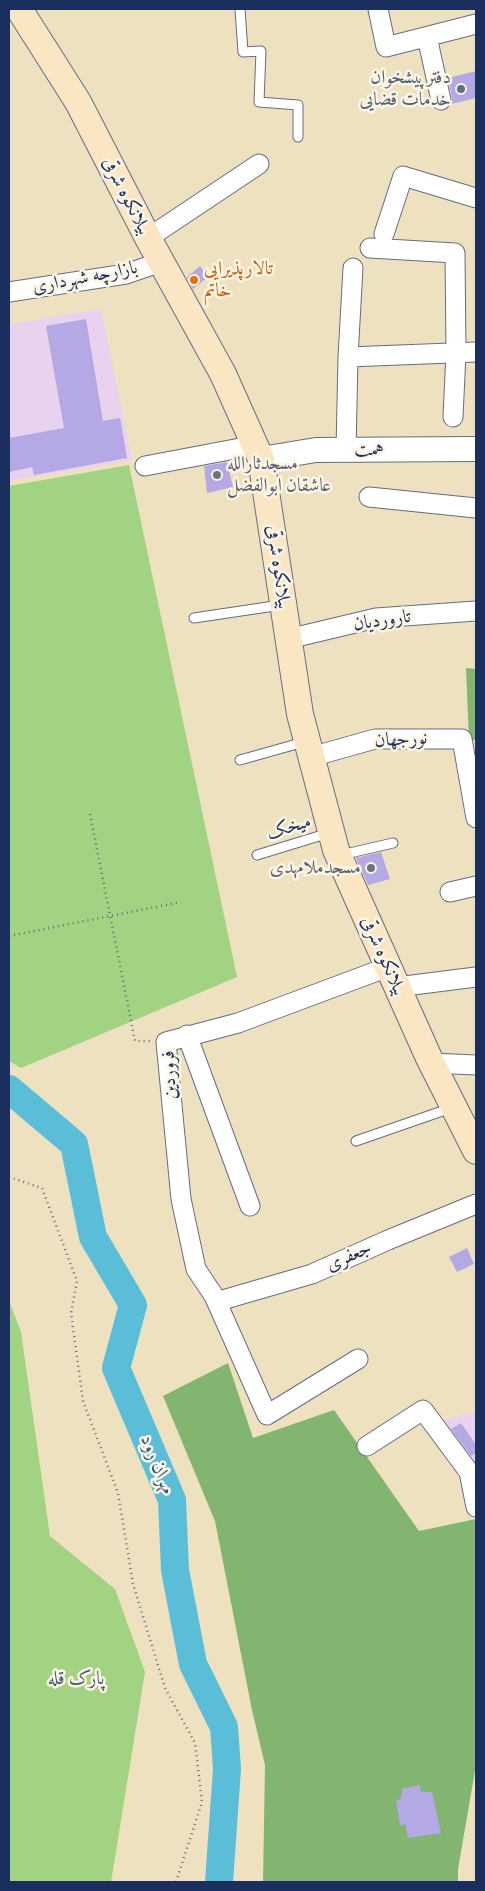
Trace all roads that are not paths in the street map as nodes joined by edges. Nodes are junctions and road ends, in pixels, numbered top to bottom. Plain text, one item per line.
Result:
1 (19, 9) edge
2 (240, 9) edge
3 (378, 9) edge
4 (476, 24) edge
5 (426, 37) junction
6 (441, 100) dead end
7 (298, 137) dead end
8 (259, 164) dead end
9 (476, 198) edge
10 (384, 234) dead end
11 (148, 238) junction
12 (370, 248) dead end
13 (161, 262) junction
14 (353, 268) dead end
15 (9, 292) edge
16 (476, 352) edge
17 (456, 353) junction
18 (348, 356) junction
19 (453, 417) dead end
20 (346, 450) junction
21 (476, 450) edge
22 (258, 452) junction
23 (145, 466) dead end
24 (369, 498) dead end
25 (476, 508) edge
26 (283, 605) junction
27 (476, 611) edge
28 (194, 618) dead end
29 (288, 639) junction
30 (309, 750) junction
31 (240, 760) dead end
32 (476, 818) edge
33 (393, 843) dead end
34 (335, 844) junction
35 (257, 855) dead end
36 (476, 886) edge
37 (450, 892) dead end
38 (393, 977) junction
39 (476, 977) edge
40 (187, 1035) junction
41 (431, 1063) junction
42 (476, 1065) edge
43 (454, 1107) junction
44 (356, 1142) dead end
45 (476, 1151) edge
46 (476, 1204) edge
47 (250, 1206) dead end
48 (216, 1298) junction
49 (358, 1359) dead end
50 (367, 1446) dead end
51 (476, 1507) edge

1 - 11 main road, بیلانکوه شرقی
2 - 7 lane
3 - 5 street
4 - 5 street
5 - 6 street
8 - 11 street
9 - 10 street
11 - 13 main road, بیلانکوه شرقی
12 - 17 street
13 - 15 street, بازارچه شهرداری
13 - 22 main road, بیلانکوه شرقی
14 - 18 street
16 - 17 street
17 - 18 street
17 - 19 street
18 - 20 street
20 - 21 street, همت
20 - 22 street, همت
22 - 23 street
22 - 26 main road, بیلانکوه شرقی
24 - 25 street
26 - 28 lane
26 - 29 main road, بیلانکوه شرقی
27 - 29 street, تاروردیان
29 - 30 main road, بیلانکوه شرقی
30 - 31 lane
30 - 32 street, نورجهان
30 - 34 main road, بیلانکوه شرقی
33 - 34 lane, میخک
34 - 35 lane, میخک
34 - 38 main road, بیلانکوه شرقی
36 - 37 street
38 - 39 street, فروردین
38 - 40 street, فروردین
38 - 41 main road, بیلانکوه شرقی
40 - 47 street
40 - 48 street, فروردین
41 - 42 street
41 - 43 main road, بیلانکوه شرقی
43 - 44 lane
43 - 45 main road, بیلانکوه شرقی
46 - 48 street, جعفری
48 - 49 street, فروردین
50 - 51 street

